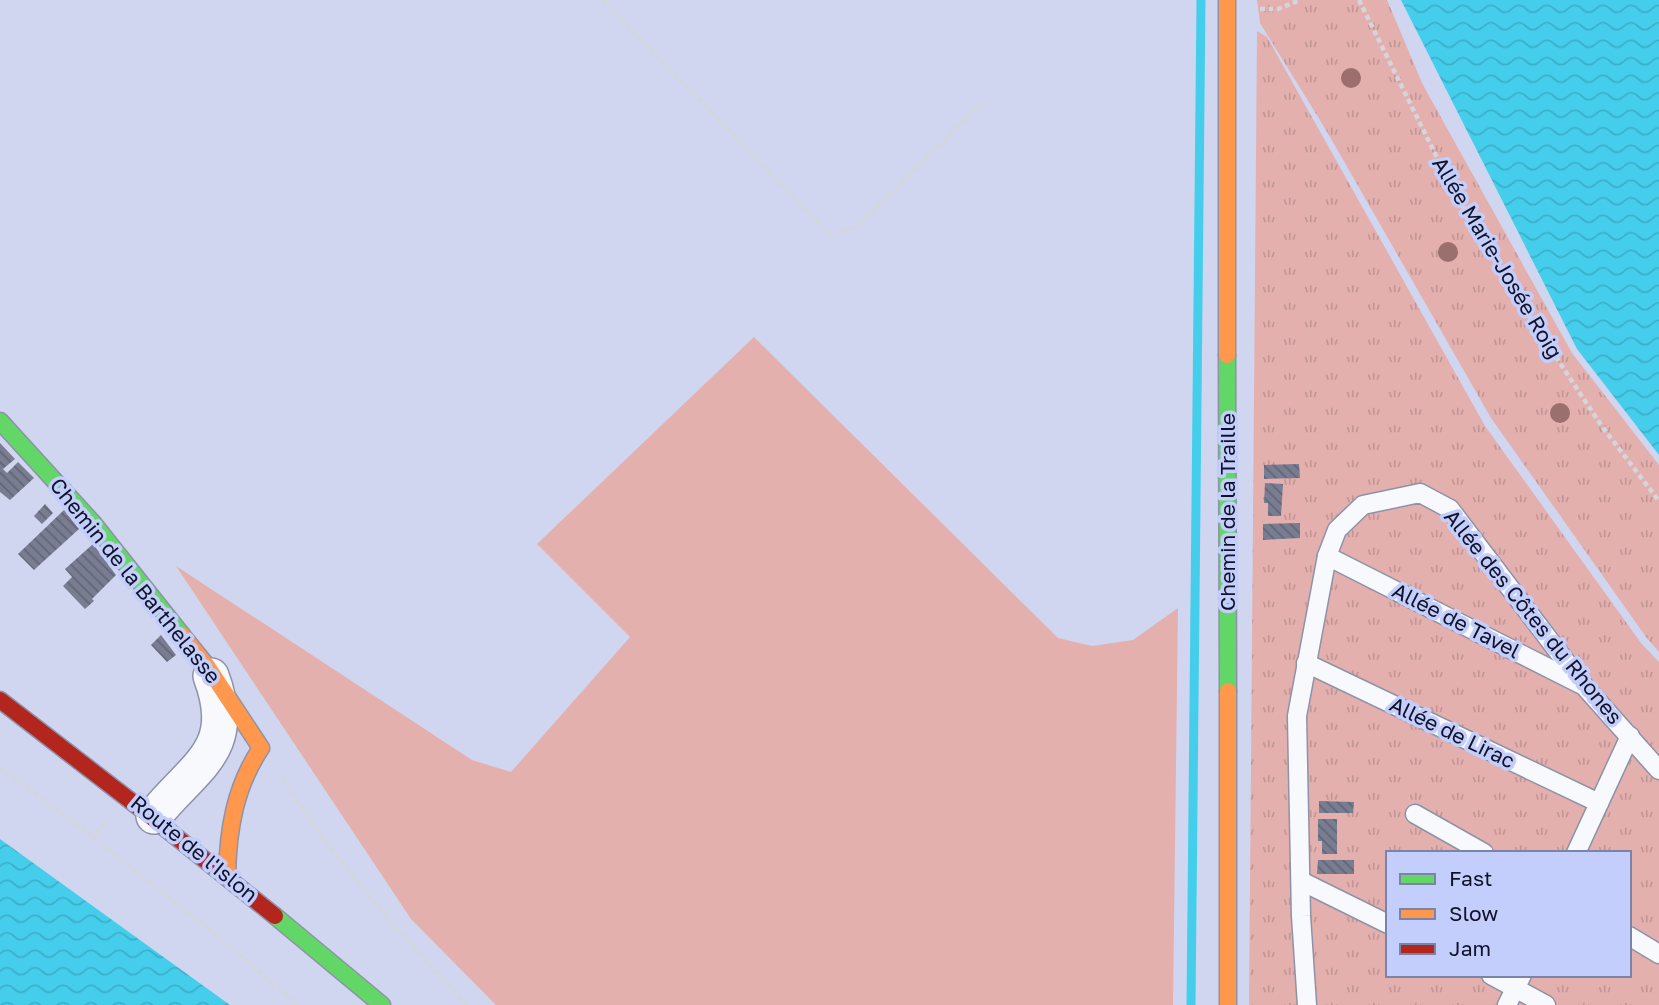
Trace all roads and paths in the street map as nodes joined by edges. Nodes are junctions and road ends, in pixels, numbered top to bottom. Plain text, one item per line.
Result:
1 (603, 0) edge
2 (1227, 0) edge
3 (1300, 0) edge
4 (1359, 0) edge
5 (1254, 9) dead end
6 (982, 103) dead end
7 (0, 421) edge
8 (1659, 501) edge
9 (1327, 556) junction
10 (1306, 663) junction
11 (207, 666) junction
12 (1585, 687) junction
13 (0, 700) edge
14 (1630, 736) junction
15 (261, 748) junction
16 (0, 766) edge
17 (1659, 770) edge
18 (127, 794) junction
19 (1598, 803) junction
20 (1415, 814) dead end
21 (154, 817) junction
22 (94, 838) junction
23 (1480, 851) edge
24 (1577, 851) edge
25 (227, 874) junction
26 (1301, 881) junction
27 (1386, 923) edge
28 (1631, 937) edge
29 (1659, 954) edge
30 (1500, 977) edge
31 (1519, 981) edge
32 (298, 1005) edge
33 (382, 1005) edge
34 (466, 1005) edge
35 (1228, 1005) edge
36 (1307, 1005) edge
37 (1507, 1005) edge
38 (1546, 1005) edge

1 - 6 path
2 - 35 street, Chemin de la Traille
3 - 5 path
4 - 8 path, Allée Marie-Josée Roig
7 - 11 street, Chemin de la Barthelasse
9 - 10 lane, Allée des Côtes du Rhones
9 - 12 lane, Allée de Tavel
9 - 12 lane, Allée des Côtes du Rhones
10 - 19 lane, Allée de Lirac
10 - 26 lane, Allée des Côtes du Rhones
11 - 15 street, Chemin de la Barthelasse
11 - 21 street
12 - 14 lane, Allée des Côtes du Rhones
13 - 18 street, Route de l'Islon
14 - 17 lane, Allée des Côtes du Rhones
14 - 19 lane
15 - 25 street
15 - 34 path
16 - 22 path
18 - 21 street, Route de l'Islon
18 - 22 path
19 - 24 lane
20 - 23 lane
21 - 25 street, Route de l'Islon
22 - 32 path
25 - 33 street, Route de l'Islon
26 - 27 lane
26 - 36 lane, Allée des Côtes du Rhones
28 - 29 lane
30 - 31 lane
31 - 37 lane
31 - 38 lane

